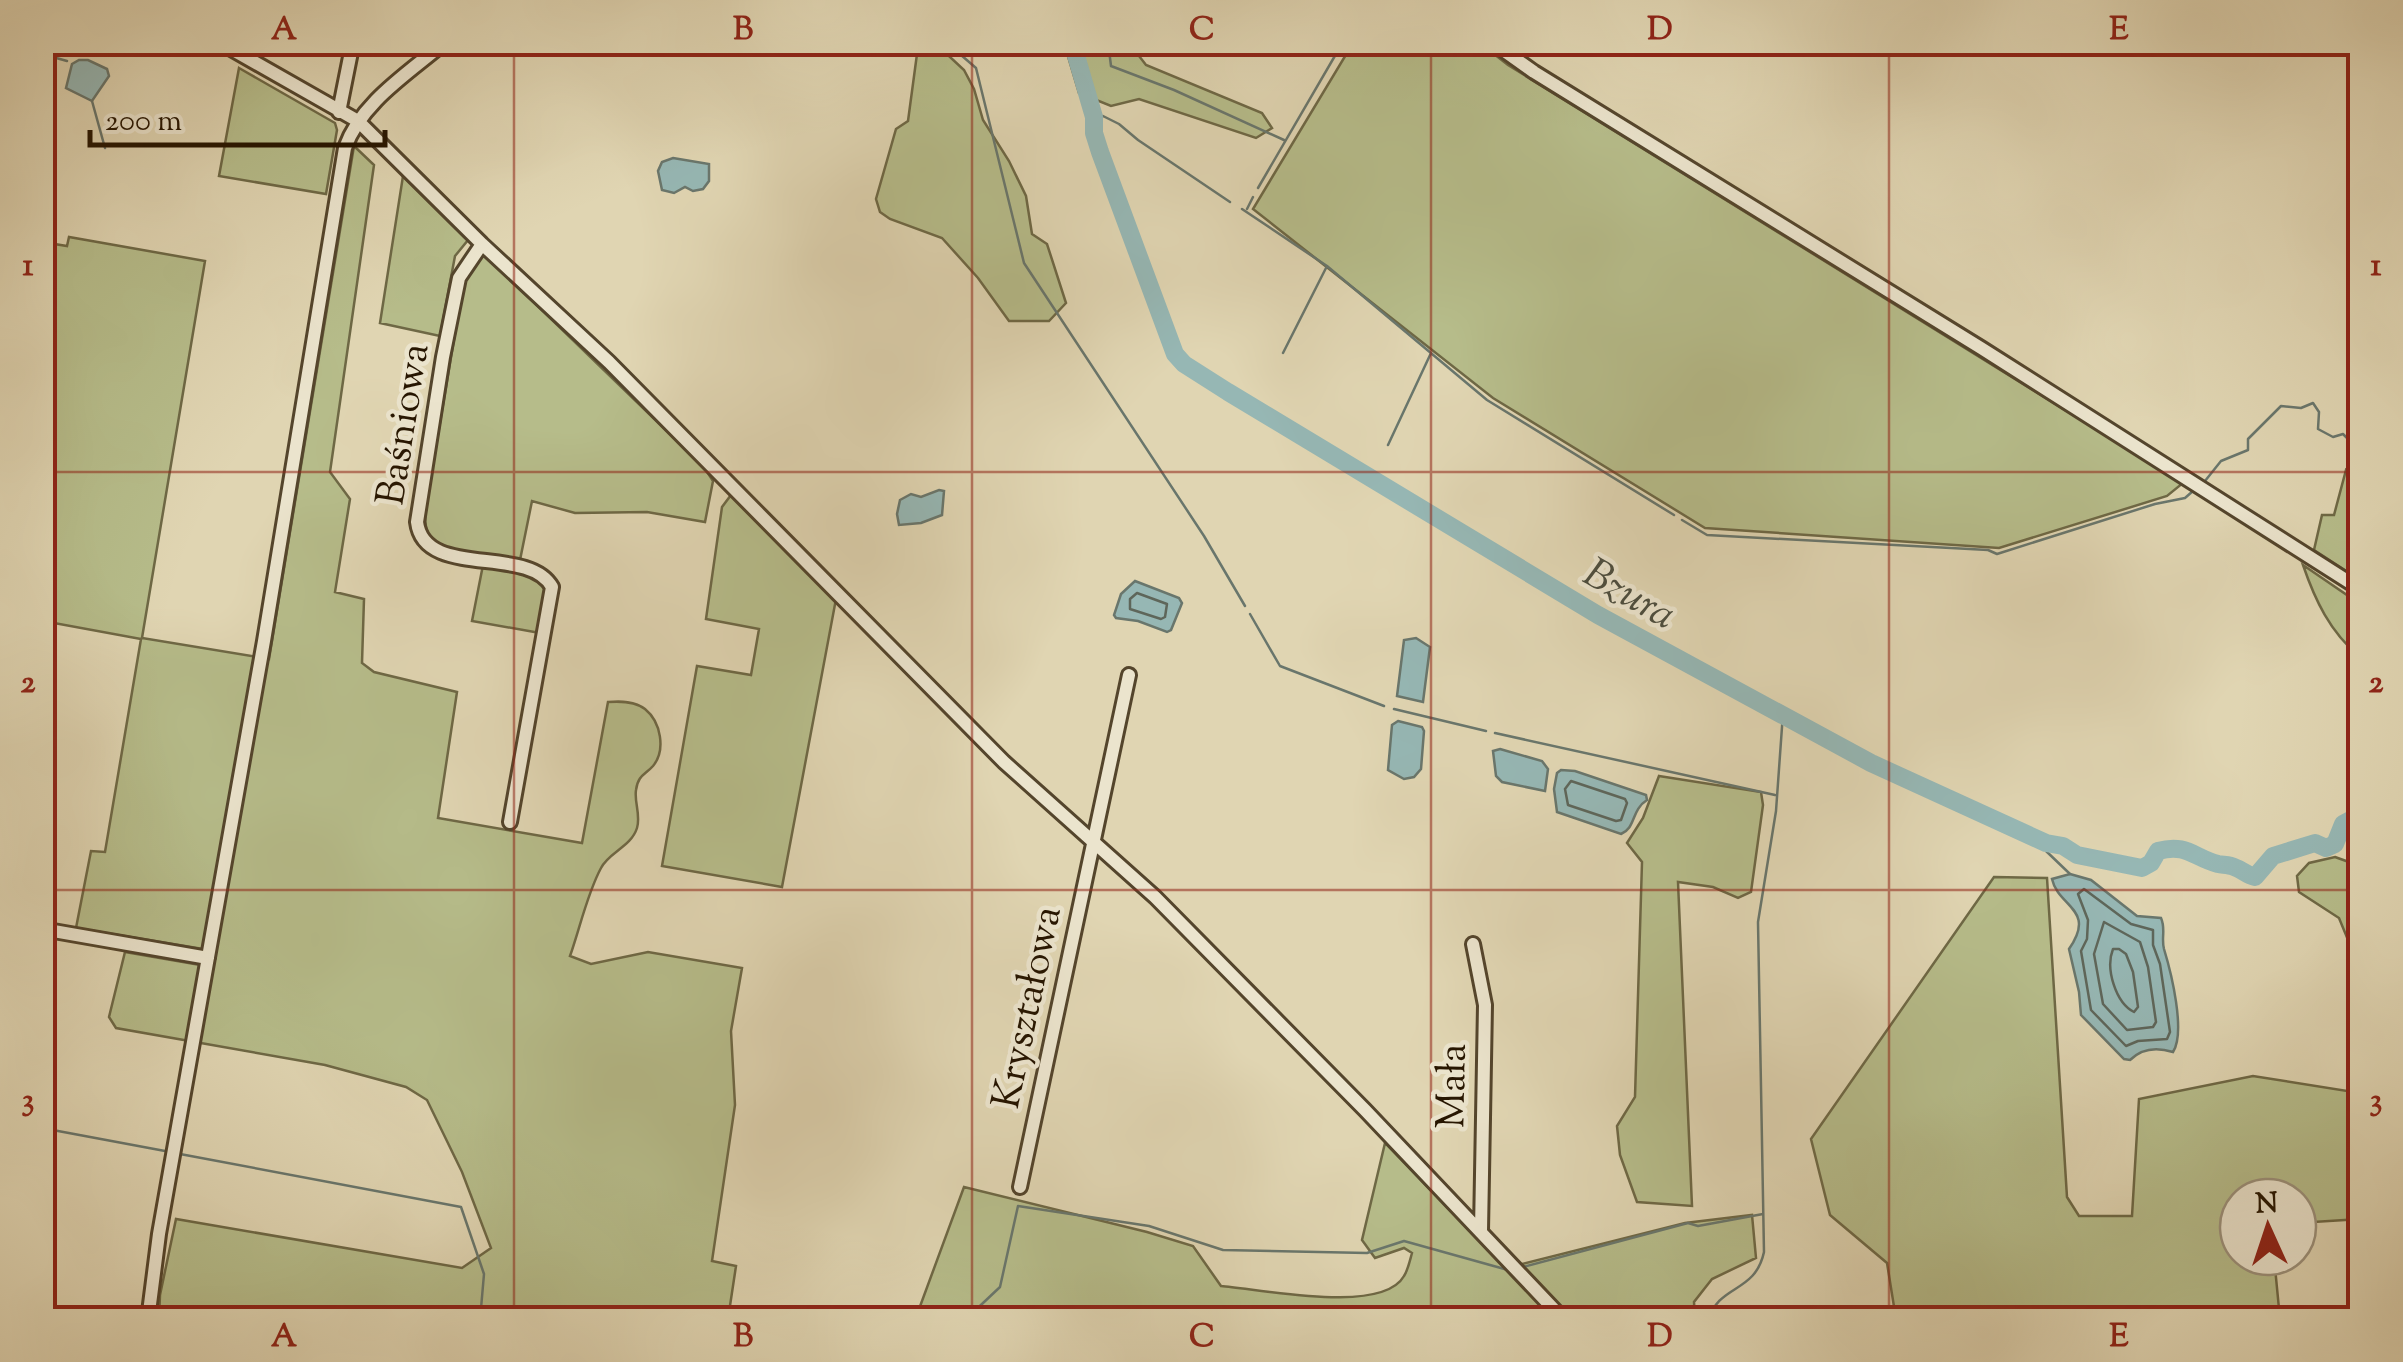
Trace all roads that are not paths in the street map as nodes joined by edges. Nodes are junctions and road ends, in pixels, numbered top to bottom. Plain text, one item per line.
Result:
1 (219, 42) edge
2 (353, 42) edge
3 (445, 42) edge
4 (1492, 42) edge
5 (339, 112) junction
6 (358, 121) junction
7 (482, 244) junction
8 (2360, 589) edge
9 (1129, 675) dead end
10 (510, 822) dead end
11 (1093, 840) junction
12 (42, 929) edge
13 (1474, 944) dead end
14 (208, 958) junction
15 (1020, 1186) dead end
16 (1481, 1231) junction
17 (148, 1320) edge
18 (1564, 1320) edge

1 - 5 street
2 - 5 street
3 - 6 street
4 - 8 street
5 - 6 street
6 - 7 street
6 - 14 street
7 - 10 street, Baśniowa
7 - 11 street
9 - 11 street, Kryształowa
11 - 15 street, Kryształowa
11 - 16 street
12 - 14 street
13 - 16 street, Mała
14 - 17 street
16 - 18 street

